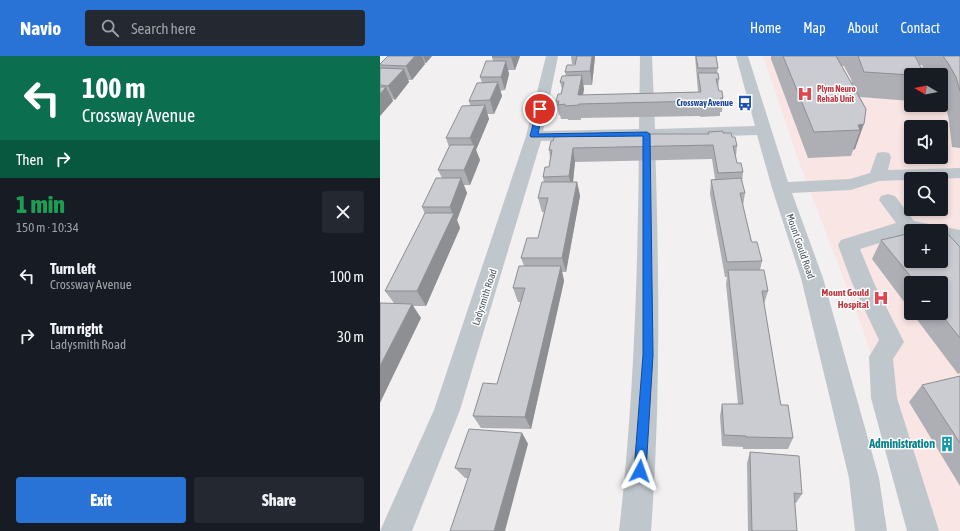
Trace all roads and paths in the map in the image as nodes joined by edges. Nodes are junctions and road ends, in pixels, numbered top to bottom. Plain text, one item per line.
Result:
1 (552, 56) edge
2 (646, 56) edge
3 (742, 56) edge
4 (763, 130) junction
5 (647, 134) junction
6 (534, 136) junction
7 (883, 157) dead end
8 (960, 172) edge
9 (878, 176) junction
10 (781, 188) junction
11 (888, 200) dead end
12 (906, 224) edge
13 (904, 227) edge
14 (948, 233) edge
15 (960, 239) edge
16 (396, 531) edge
17 (635, 531) edge
18 (871, 531) edge
19 (923, 531) edge

1 - 6 street, Ladysmith Road
2 - 5 street
3 - 4 street, Mount Gould Road
4 - 5 street
4 - 10 street, Mount Gould Road
5 - 6 street
5 - 17 street
6 - 16 street, Ladysmith Road
7 - 9 street
8 - 9 street
9 - 10 street
10 - 18 street, Mount Gould Road
11 - 12 street
13 - 19 street
14 - 15 street

